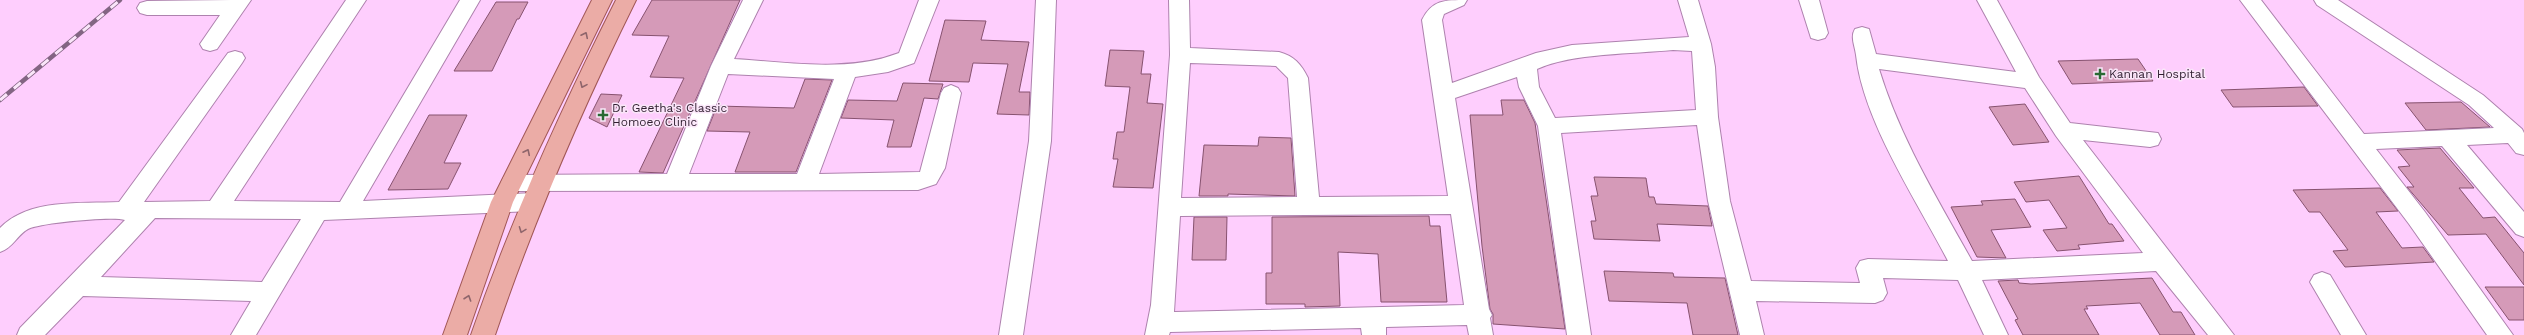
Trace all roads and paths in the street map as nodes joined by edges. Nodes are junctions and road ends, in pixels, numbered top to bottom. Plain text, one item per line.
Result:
1 (356, 0) edge
2 (470, 0) edge
3 (602, 0) edge
4 (626, 0) edge
5 (752, 0) edge
6 (929, 0) edge
7 (1046, 0) edge
8 (1179, 0) edge
9 (1458, 0) edge
10 (1688, 0) edge
11 (1809, 0) edge
12 (1987, 0) edge
13 (2250, 0) edge
14 (2324, 0) edge
15 (238, 4) edge
16 (146, 8) dead end
17 (1818, 33) dead end
18 (1862, 34) dead end
19 (210, 44) dead end
20 (1701, 44) junction
21 (1180, 55) junction
22 (234, 58) dead end
23 (1865, 60) junction
24 (721, 66) junction
25 (1526, 66) junction
26 (847, 71) junction
27 (2031, 81) junction
28 (951, 93) dead end
29 (1444, 94) junction
30 (1707, 117) junction
31 (1549, 126) junction
32 (2064, 130) junction
33 (2448, 138) junction
34 (2150, 139) dead end
35 (2519, 141) edge
36 (2357, 142) junction
37 (805, 181) junction
38 (674, 183) junction
39 (507, 192) junction
40 (536, 192) junction
41 (1462, 205) junction
42 (1309, 206) junction
43 (1170, 207) junction
44 (149, 209) junction
45 (217, 209) junction
46 (318, 210) junction
47 (125, 211) junction
48 (346, 211) junction
49 (2524, 228) edge
50 (0, 243) edge
51 (2162, 261) junction
52 (1966, 271) junction
53 (2322, 282) dead end
54 (78, 286) junction
55 (1742, 291) junction
56 (270, 292) junction
57 (1480, 325) edge
58 (1373, 326) edge
59 (1159, 328) edge
60 (29, 335) edge
61 (243, 335) edge
62 (455, 335) edge
63 (483, 335) edge
64 (1011, 335) edge
65 (1579, 335) edge
66 (1752, 335) edge
67 (1996, 335) edge
68 (2222, 335) edge
69 (2354, 335) edge
70 (2501, 335) edge

1 - 45 street
2 - 48 street
39 -> 3 main road
4 -> 40 main road
5 - 24 street
6 - 26 street
7 - 64 street
8 - 21 street
9 - 29 street
10 - 20 street
11 - 17 street
12 - 27 street
13 - 36 street
14 - 35 street
15 - 16 street
15 - 19 street
18 - 23 street
20 - 25 street
20 - 30 street
21 - 42 street
21 - 43 street
22 - 47 street
23 - 27 street
23 - 52 street
24 - 26 street
24 - 38 street
25 - 29 street
25 - 31 street
26 - 37 street
27 - 32 street
28 - 37 street
29 - 41 street
30 - 31 street
30 - 55 street
31 - 65 street
32 - 34 street
32 - 51 street
33 - 35 street
33 - 36 street
33 - 49 street
36 - 70 street
37 - 38 street
38 - 40 street
39 - 40 street
39 - 48 street
62 -> 39 main road
40 -> 63 main road
41 - 42 street
41 - 57 street
42 - 43 street
43 - 59 street
44 - 45 street
44 - 47 street
44 - 54 street
45 - 46 street
46 - 48 street
46 - 56 street
47 - 50 street
51 - 52 street
51 - 68 street
52 - 55 street
52 - 67 street
53 - 69 street
54 - 56 street
54 - 60 street
55 - 66 street
56 - 61 street
57 - 58 street
58 - 59 street

